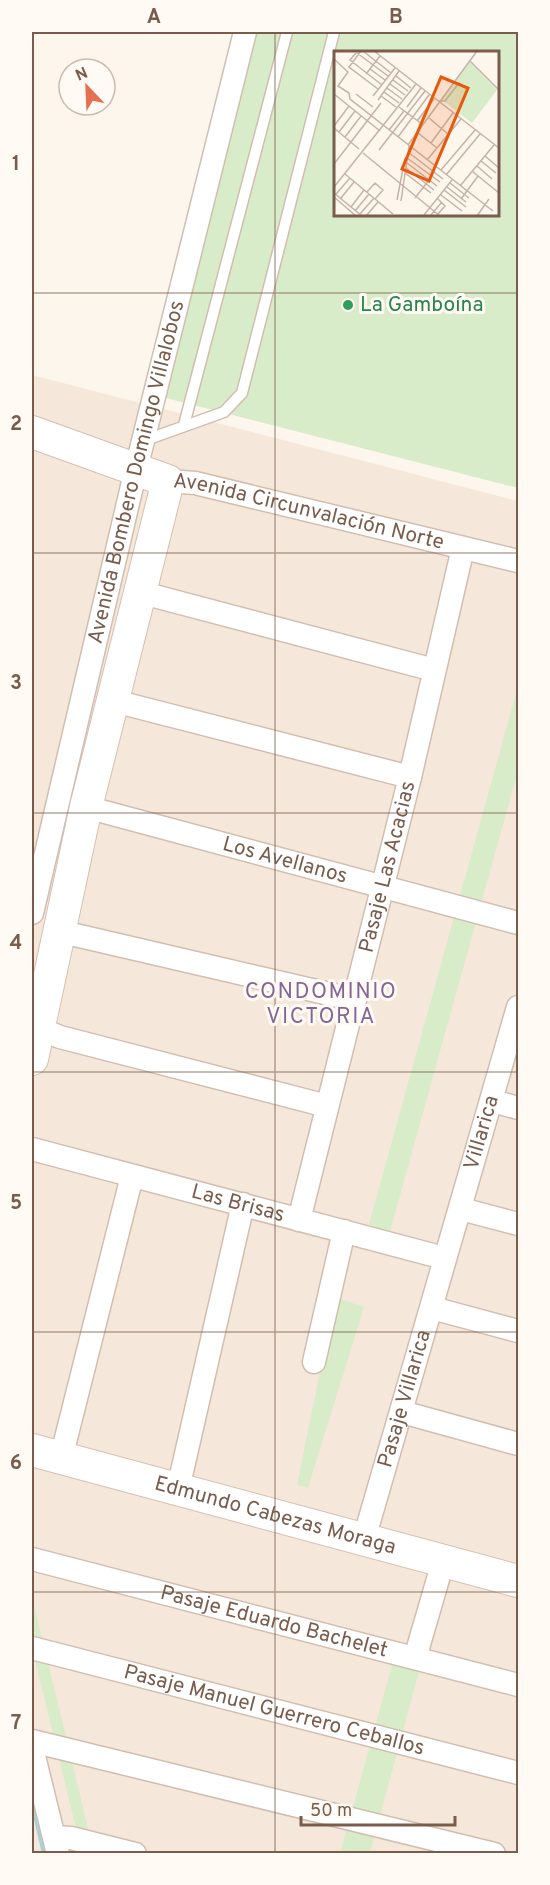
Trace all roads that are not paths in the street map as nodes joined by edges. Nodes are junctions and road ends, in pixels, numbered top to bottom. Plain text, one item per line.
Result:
1 (245, 32) edge
2 (287, 32) edge
3 (334, 32) edge
4 (184, 425) junction
5 (32, 432) edge
6 (139, 455) junction
7 (168, 481) junction
8 (463, 548) junction
9 (519, 561) edge
10 (140, 592) junction
11 (435, 670) junction
12 (114, 701) junction
13 (410, 777) junction
14 (86, 807) junction
15 (381, 886) junction
16 (32, 913) edge
17 (519, 923) edge
18 (58, 932) junction
19 (41, 971) edge
20 (355, 999) junction
21 (518, 1009) edge
22 (38, 1028) junction
23 (32, 1059) edge
24 (494, 1101) junction
25 (327, 1106) junction
26 (519, 1108) edge
27 (32, 1149) edge
28 (132, 1176) junction
29 (243, 1204) junction
30 (460, 1209) junction
31 (300, 1220) junction
32 (519, 1224) edge
33 (344, 1231) junction
34 (444, 1258) junction
35 (432, 1308) junction
36 (519, 1330) edge
37 (314, 1362) dead end
38 (402, 1412) junction
39 (519, 1444) edge
40 (46, 1454) edge
41 (178, 1489) junction
42 (364, 1539) junction
43 (32, 1559) edge
44 (443, 1562) junction
45 (519, 1581) edge
46 (32, 1648) edge
47 (415, 1658) junction
48 (519, 1686) edge
49 (32, 1741) edge
50 (32, 1748) edge
51 (519, 1773) edge
52 (56, 1845) edge
53 (135, 1854) edge
54 (494, 1854) edge

1 - 6 street, Avenida Bombero Domingo Villalobos
2 - 4 lane
3 - 4 lane
4 - 6 lane
5 - 6 street, Avenida Circunvalación Norte
6 - 7 street, Avenida Circunvalación Norte
6 - 16 street, Avenida Bombero Domingo Villalobos
7 - 8 street, Avenida Circunvalación Norte
7 - 10 street, Avenida Bombero Domingo Villalobos
8 - 9 street, Avenida Circunvalación Norte
8 - 11 street, Pasaje Las Acacias
10 - 11 street
10 - 12 street, Avenida Bombero Domingo Villalobos
11 - 13 street, Pasaje Las Acacias
12 - 13 street
12 - 14 street, Avenida Bombero Domingo Villalobos
13 - 15 street, Pasaje Las Acacias
14 - 15 street, Los Avellanos
14 - 18 street, Avenida Bombero Domingo Villalobos
15 - 17 street, Los Avellanos
15 - 20 street, Pasaje Las Acacias
18 - 19 street, Avenida Bombero Domingo Villalobos
18 - 20 street
19 - 22 street, Avenida Bombero Domingo Villalobos
20 - 25 street, Pasaje Las Acacias
21 - 24 street, Villarica
22 - 23 street, Avenida Bombero Domingo Villalobos
22 - 25 street
24 - 26 street
24 - 30 street, Villarica
25 - 31 street, Pasaje Las Acacias
27 - 28 street, Las Brisas
28 - 29 street, Las Brisas
28 - 40 street
29 - 31 street, Las Brisas
29 - 41 street
30 - 32 street
30 - 34 street, Villarica
31 - 33 street, Las Brisas
33 - 34 street, Las Brisas
33 - 37 street
34 - 35 street, Pasaje Villarica
35 - 36 street
35 - 38 street, Pasaje Villarica
38 - 39 street
38 - 42 street, Pasaje Villarica
40 - 41 street, Edmundo Cabezas Moraga
41 - 42 street, Edmundo Cabezas Moraga
42 - 44 street, Edmundo Cabezas Moraga
43 - 47 street, Pasaje Eduardo Bachelet
44 - 45 street, Edmundo Cabezas Moraga
44 - 47 street
46 - 51 street, Pasaje Manuel Guerrero Ceballos
47 - 48 street, Pasaje Eduardo Bachelet
49 - 54 street
50 - 52 street
52 - 53 street

